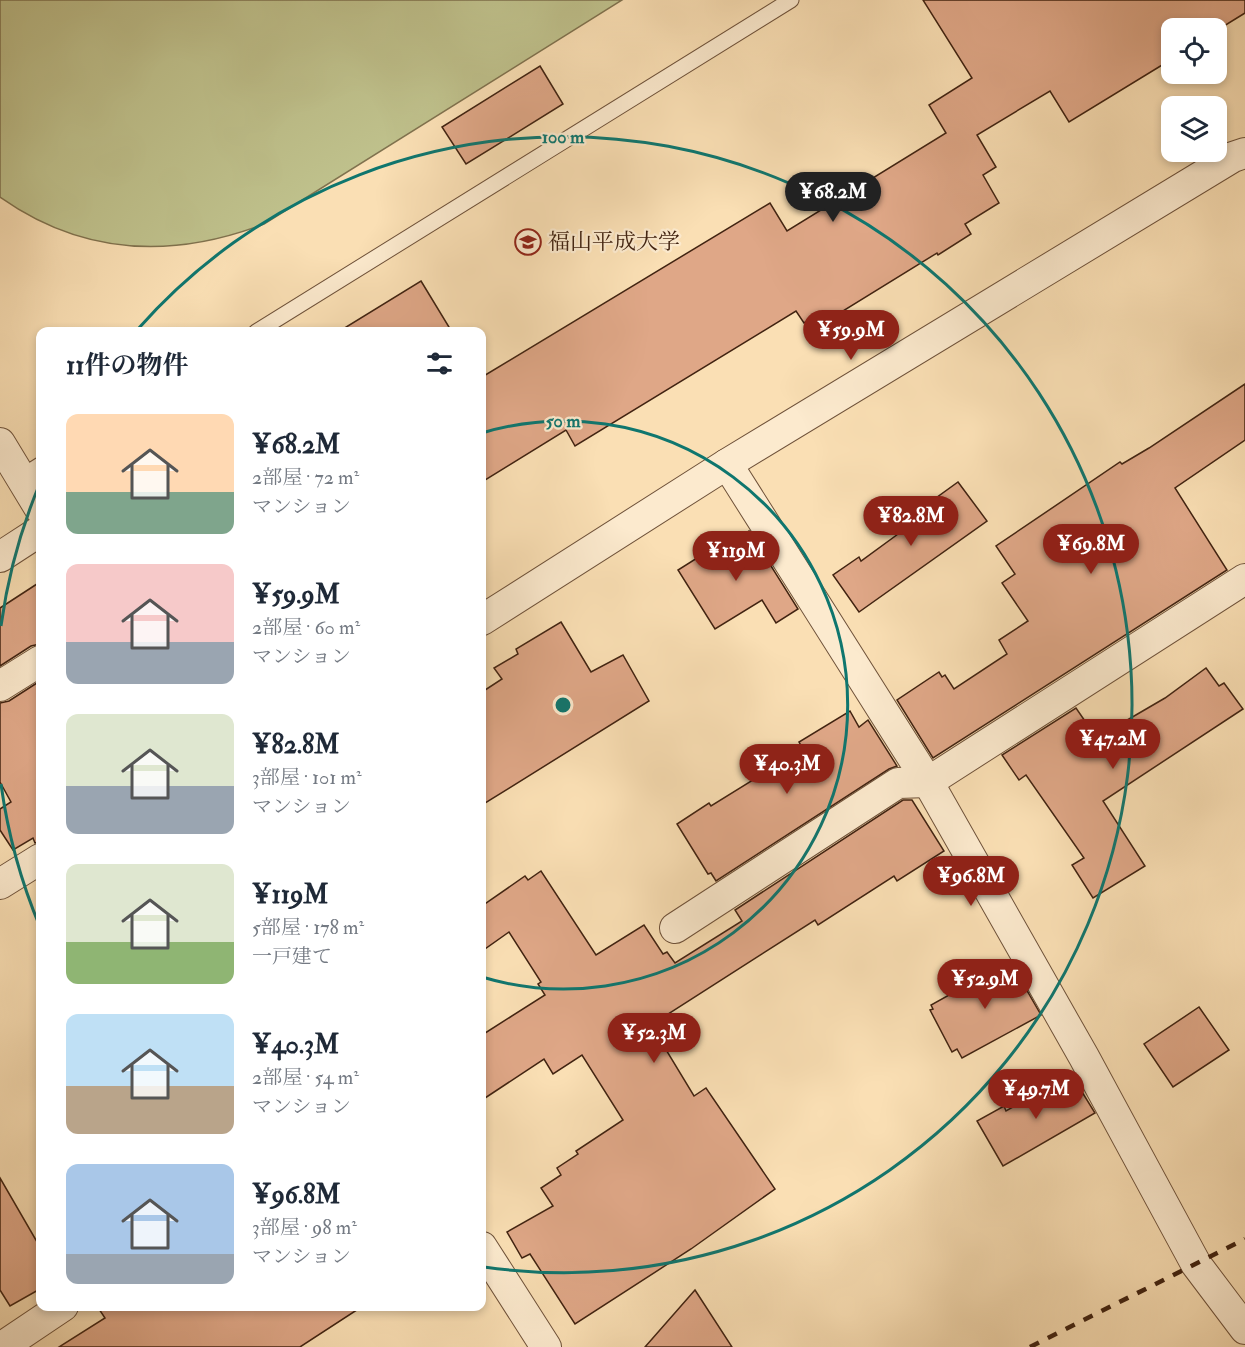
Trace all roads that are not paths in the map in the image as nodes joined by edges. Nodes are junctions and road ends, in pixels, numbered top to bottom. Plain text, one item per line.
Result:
1 (791, 0) edge
2 (1245, 153) edge
3 (264, 327) edge
4 (0, 442) edge
5 (727, 464) junction
6 (31, 471) edge
7 (36, 492) edge
8 (36, 534) edge
9 (0, 557) edge
10 (1245, 579) edge
11 (486, 617) edge
12 (36, 664) edge
13 (0, 686) edge
14 (928, 782) junction
15 (36, 862) edge
16 (0, 884) edge
17 (675, 928) dead end
18 (486, 1254) edge
19 (56, 1311) edge
20 (1245, 1329) edge
21 (538, 1344) edge
22 (2, 1347) edge

1 - 3 lane
2 - 5 street
4 - 6 street
5 - 11 street
5 - 14 street
6 - 7 street
8 - 9 street
10 - 14 street
12 - 13 street
14 - 17 street
14 - 20 street
15 - 16 street
18 - 21 street
19 - 22 street

